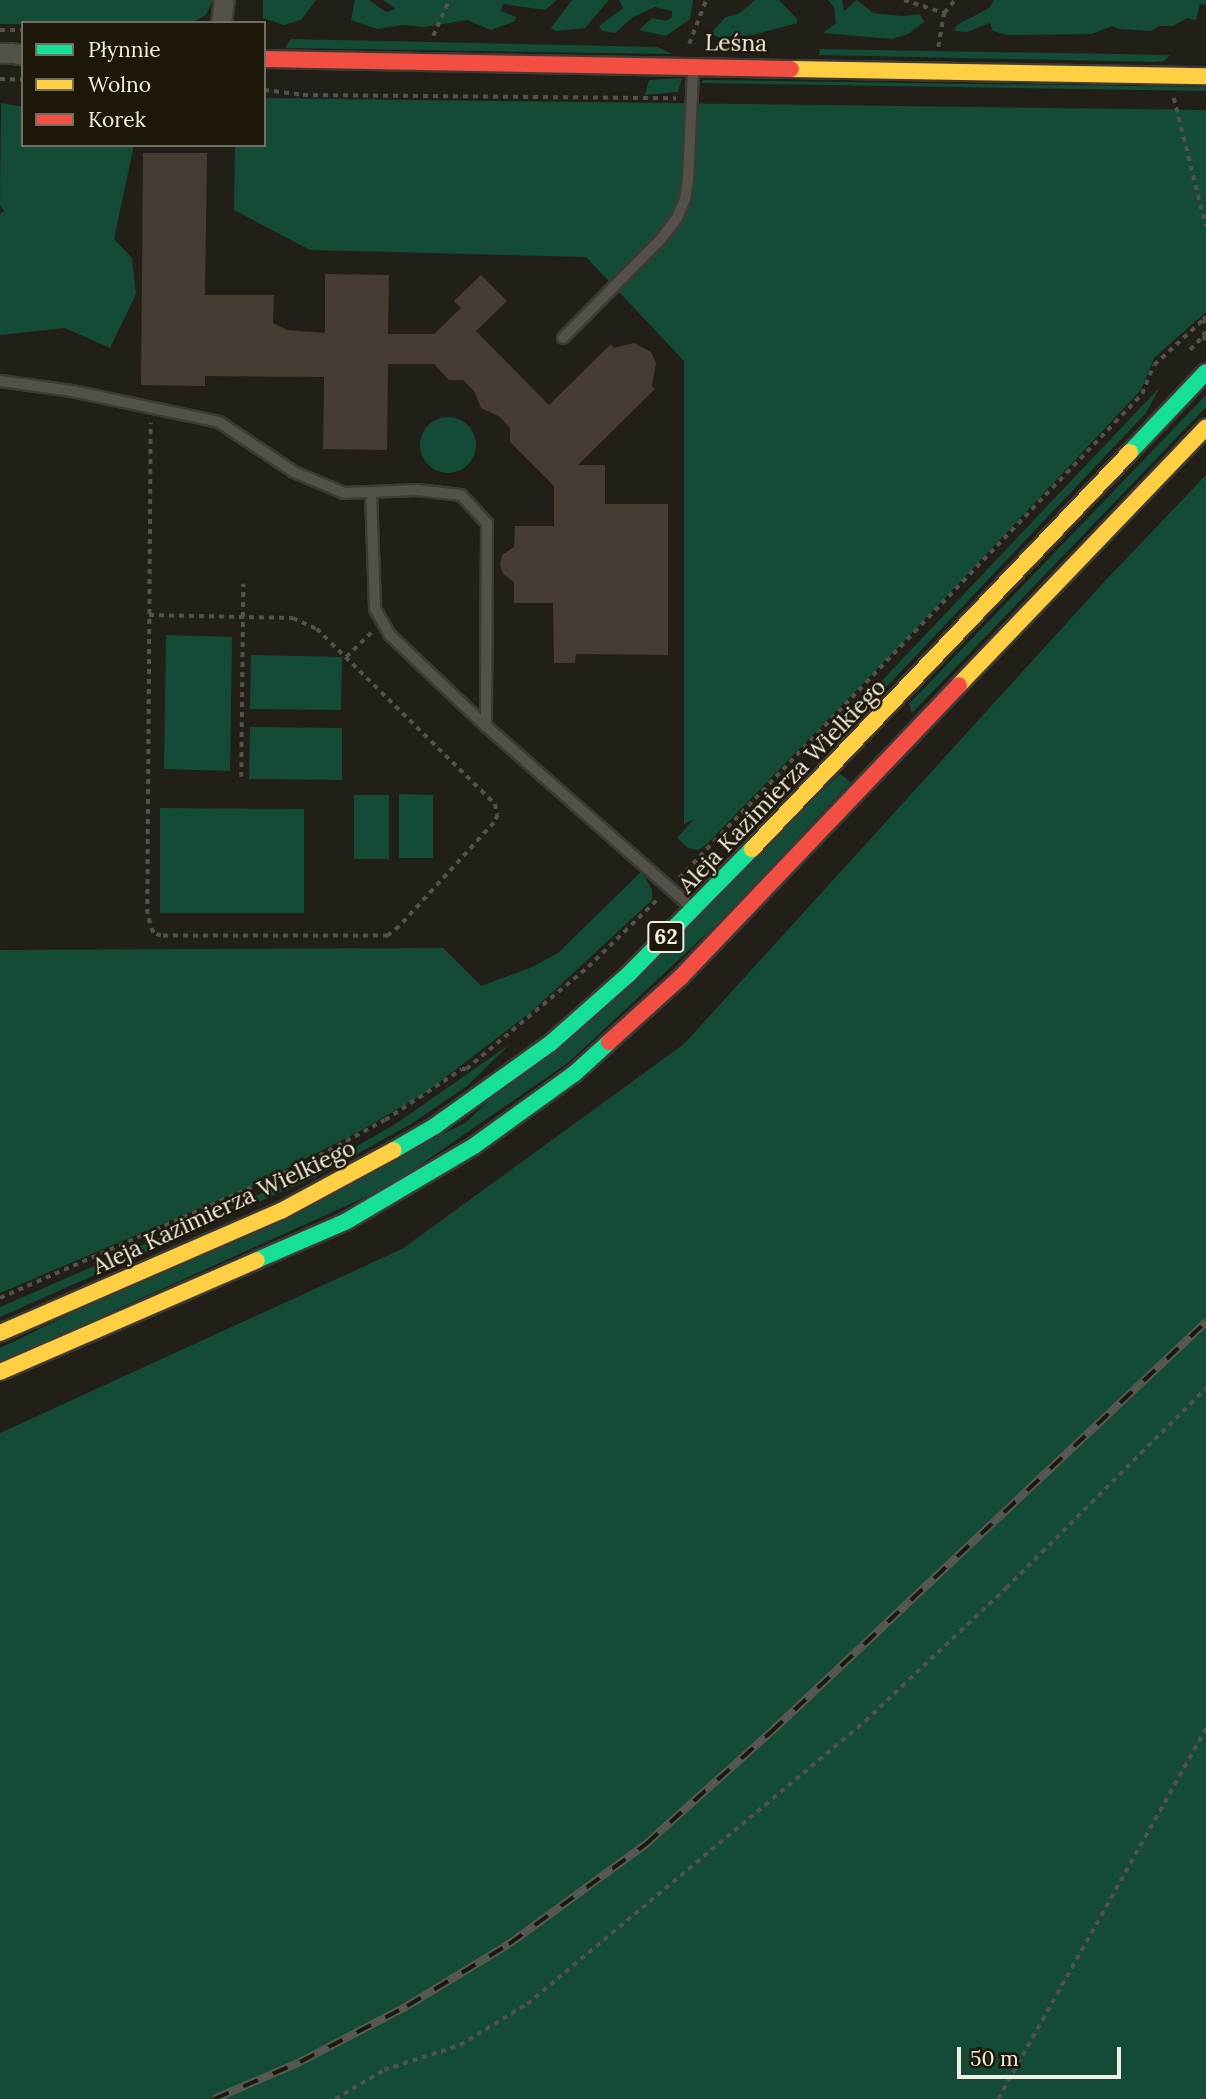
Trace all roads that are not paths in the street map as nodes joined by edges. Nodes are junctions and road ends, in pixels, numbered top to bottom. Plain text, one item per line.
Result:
1 (225, 0) edge
2 (222, 21) edge
3 (0, 53) edge
4 (21, 54) edge
5 (266, 59) edge
6 (690, 59) junction
7 (1206, 76) edge
8 (563, 338) dead end
9 (1206, 372) edge
10 (0, 382) edge
11 (1206, 428) edge
12 (372, 492) junction
13 (486, 726) junction
14 (884, 738) junction
15 (694, 910) junction
16 (0, 1333) edge
17 (0, 1372) edge

1 - 2 street
3 - 4 street
5 - 6 main road, Leśna
6 - 7 main road, Leśna
6 - 8 lane
9 - 14 main road, Aleja Kazimierza Wielkiego / 62
10 - 12 lane
11 - 14 main road, Aleja Kazimierza Wielkiego / 62
12 - 13 lane
12 - 13 lane
13 - 15 lane
14 - 15 main road, Aleja Kazimierza Wielkiego / 62
14 - 17 main road, Aleja Kazimierza Wielkiego / 62
15 - 16 main road, Aleja Kazimierza Wielkiego / 62

